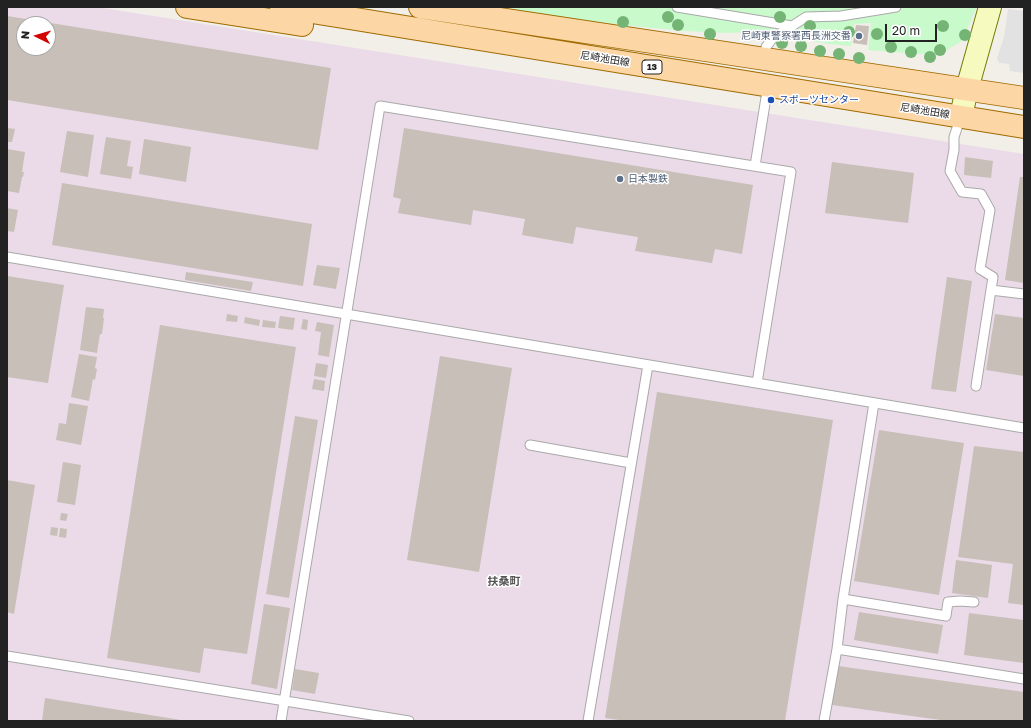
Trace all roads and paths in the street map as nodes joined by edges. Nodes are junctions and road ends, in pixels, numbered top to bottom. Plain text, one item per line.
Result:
1 (187, 7) edge
2 (281, 7) edge
3 (420, 7) edge
4 (464, 7) edge
5 (677, 7) edge
6 (896, 7) edge
7 (990, 7) edge
8 (492, 18) junction
9 (792, 26) junction
10 (480, 39) junction
11 (766, 47) dead end
12 (768, 85) junction
13 (967, 89) junction
14 (1024, 98) edge
15 (961, 116) junction
16 (1024, 127) edge
17 (755, 166) junction
18 (7, 257) edge
19 (991, 290) junction
20 (1024, 294) edge
21 (346, 314) junction
22 (648, 365) junction
23 (757, 383) junction
24 (976, 386) dead end
25 (874, 403) junction
26 (1024, 428) edge
27 (530, 445) dead end
28 (631, 462) junction
29 (843, 600) junction
30 (974, 602) dead end
31 (837, 649) junction
32 (7, 656) edge
33 (1024, 679) edge
34 (284, 701) junction
35 (281, 721) edge
36 (409, 721) edge
37 (588, 721) edge
38 (824, 721) edge

1 - 10 main road
2 - 10 main road, 尼崎池田線 / 13
3 - 8 main road
4 - 8 main road
5 - 9 lane
6 - 9 lane
7 - 13 street
8 - 13 main road
9 - 11 lane
10 - 12 main road, 尼崎池田線 / 13
12 - 15 main road, 尼崎池田線 / 13
12 - 17 lane
13 - 14 main road
13 - 15 street
15 - 16 main road, 尼崎池田線 / 13
15 - 19 lane
17 - 21 lane
17 - 23 lane
18 - 21 lane
19 - 20 lane
19 - 24 lane
21 - 22 lane
21 - 34 lane
22 - 23 lane
22 - 28 lane
23 - 25 lane
25 - 26 lane
25 - 29 lane
27 - 28 lane
28 - 37 lane
29 - 30 lane
29 - 31 lane
31 - 33 lane
31 - 38 lane
32 - 34 lane
34 - 35 lane
34 - 36 lane

